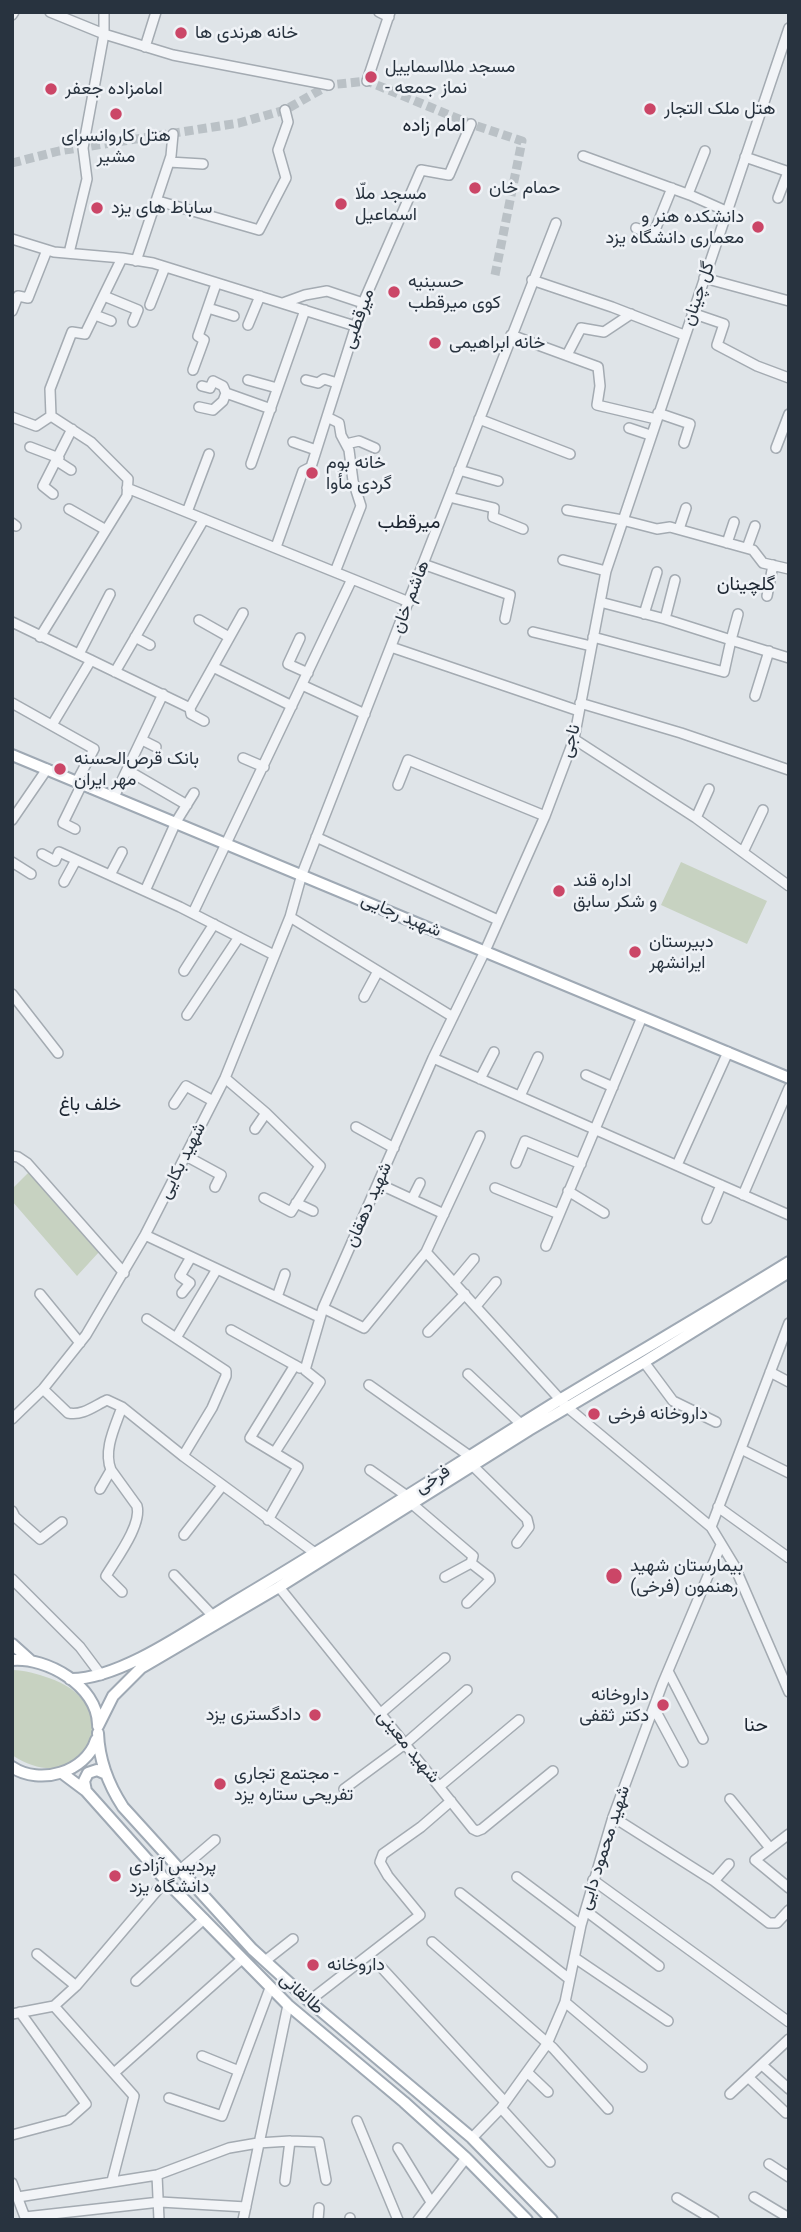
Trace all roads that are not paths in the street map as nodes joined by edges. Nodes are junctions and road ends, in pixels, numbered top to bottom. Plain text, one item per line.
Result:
1 (50, 12) edge
2 (104, 12) edge
3 (156, 12) edge
4 (379, 12) edge
5 (390, 15) edge
6 (789, 28) edge
7 (104, 34) junction
8 (145, 47) junction
9 (367, 81) dead end
10 (328, 85) dead end
11 (285, 110) dead end
12 (471, 124) dead end
13 (173, 134) dead end
14 (705, 151) dead end
15 (583, 156) dead end
16 (745, 157) junction
17 (169, 162) junction
18 (204, 164) dead end
19 (788, 172) edge
20 (672, 188) junction
21 (688, 194) junction
22 (778, 198) dead end
23 (158, 201) junction
24 (726, 211) junction
25 (556, 223) dead end
26 (636, 228) dead end
27 (12, 239) edge
28 (47, 250) junction
29 (69, 253) junction
30 (122, 258) junction
31 (136, 261) junction
32 (164, 267) junction
33 (704, 278) junction
34 (532, 280) junction
35 (216, 284) junction
36 (15, 295) edge
37 (104, 296) junction
38 (260, 296) junction
39 (789, 301) edge
40 (282, 303) junction
41 (363, 303) junction
42 (150, 305) dead end
43 (208, 308) junction
44 (305, 310) junction
45 (12, 312) edge
46 (692, 313) junction
47 (631, 314) junction
48 (95, 315) junction
49 (234, 316) dead end
50 (111, 321) dead end
51 (133, 322) dead end
52 (248, 325) dead end
53 (355, 326) junction
54 (511, 335) junction
55 (684, 335) junction
56 (567, 355) junction
57 (193, 370) dead end
58 (789, 378) edge
59 (248, 380) dead end
60 (306, 380) dead end
61 (337, 383) junction
62 (202, 386) dead end
63 (277, 388) junction
64 (226, 393) junction
65 (198, 407) dead end
66 (271, 409) junction
67 (789, 414) edge
68 (51, 416) junction
69 (657, 416) junction
70 (12, 417) edge
71 (327, 417) junction
72 (479, 419) junction
73 (629, 428) dead end
74 (72, 429) junction
75 (650, 435) junction
76 (293, 442) dead end
77 (684, 443) dead end
78 (346, 444) junction
79 (30, 447) dead end
80 (375, 447) dead end
81 (776, 449) dead end
82 (316, 450) junction
83 (209, 454) dead end
84 (570, 454) dead end
85 (58, 459) junction
86 (251, 464) dead end
87 (71, 470) dead end
88 (459, 470) junction
89 (498, 481) dead end
90 (128, 483) junction
91 (53, 494) dead end
92 (449, 497) junction
93 (686, 508) dead end
94 (69, 509) dead end
95 (567, 510) dead end
96 (187, 512) junction
97 (204, 519) junction
98 (622, 520) junction
99 (734, 522) dead end
100 (755, 526) dead end
101 (523, 529) dead end
102 (679, 529) junction
103 (106, 530) junction
104 (727, 543) junction
105 (275, 547) junction
106 (747, 548) junction
107 (563, 561) dead end
108 (423, 564) junction
109 (774, 565) junction
110 (789, 569) edge
111 (606, 570) junction
112 (335, 572) junction
113 (657, 572) dead end
114 (352, 579) junction
115 (675, 580) dead end
116 (110, 594) dead end
117 (767, 596) dead end
118 (409, 602) junction
119 (600, 602) junction
120 (243, 613) dead end
121 (644, 614) junction
122 (738, 614) dead end
123 (505, 619) dead end
124 (665, 619) junction
125 (199, 620) dead end
126 (12, 622) edge
127 (533, 632) dead end
128 (40, 637) junction
129 (229, 637) junction
130 (135, 638) junction
131 (300, 638) dead end
132 (731, 640) junction
133 (592, 642) junction
134 (150, 645) dead end
135 (391, 647) junction
136 (769, 651) junction
137 (79, 654) junction
138 (789, 658) edge
139 (91, 660) junction
140 (212, 667) junction
141 (115, 672) junction
142 (308, 673) junction
143 (302, 685) junction
144 (163, 694) junction
145 (755, 696) dead end
146 (12, 703) edge
147 (292, 706) junction
148 (580, 707) junction
149 (190, 708) junction
150 (365, 714) junction
151 (204, 722) dead end
152 (52, 725) junction
153 (574, 739) junction
154 (142, 740) junction
155 (156, 747) dead end
156 (12, 755) edge
157 (243, 758) dead end
158 (264, 767) junction
159 (47, 769) junction
160 (789, 770) edge
161 (127, 771) junction
162 (80, 783) junction
163 (398, 785) dead end
164 (709, 789) dead end
165 (194, 793) dead end
166 (114, 797) junction
167 (187, 805) junction
168 (763, 810) dead end
169 (545, 816) junction
170 (696, 818) junction
171 (12, 820) edge
172 (176, 822) junction
173 (75, 828) dead end
174 (316, 837) junction
175 (227, 844) junction
176 (122, 852) dead end
177 (743, 852) junction
178 (42, 854) dead end
179 (76, 860) junction
180 (12, 862) edge
181 (31, 874) dead end
182 (302, 874) junction
183 (110, 875) junction
184 (64, 882) dead end
185 (789, 886) edge
186 (145, 891) junction
187 (193, 913) junction
188 (290, 917) junction
189 (498, 920) junction
190 (214, 924) junction
191 (239, 937) junction
192 (485, 951) junction
193 (274, 955) junction
194 (184, 971) dead end
195 (378, 971) junction
196 (12, 995) edge
197 (363, 998) dead end
198 (187, 1015) dead end
199 (453, 1017) junction
200 (642, 1017) junction
201 (494, 1052) dead end
202 (728, 1052) junction
203 (58, 1053) dead end
204 (538, 1057) dead end
205 (433, 1058) junction
206 (586, 1075) dead end
207 (225, 1078) junction
208 (789, 1078) edge
209 (480, 1079) junction
210 (613, 1087) junction
211 (789, 1088) edge
212 (520, 1096) junction
213 (213, 1101) junction
214 (174, 1104) dead end
215 (267, 1113) junction
216 (356, 1127) dead end
217 (255, 1129) dead end
218 (595, 1129) junction
219 (480, 1136) dead end
220 (394, 1148) junction
221 (12, 1156) edge
222 (186, 1156) junction
223 (516, 1163) dead end
224 (580, 1164) junction
225 (677, 1166) junction
226 (420, 1183) dead end
227 (379, 1184) junction
228 (721, 1185) junction
229 (215, 1187) dead end
230 (495, 1188) dead end
231 (568, 1191) junction
232 (743, 1195) junction
233 (264, 1198) dead end
234 (412, 1199) junction
235 (296, 1203) junction
236 (313, 1212) dead end
237 (604, 1213) dead end
238 (444, 1214) junction
239 (559, 1214) junction
240 (789, 1215) edge
241 (708, 1219) dead end
242 (145, 1235) junction
243 (546, 1246) dead end
244 (426, 1252) junction
245 (191, 1257) junction
246 (474, 1259) dead end
247 (789, 1262) edge
248 (217, 1269) junction
249 (789, 1272) edge
250 (124, 1273) junction
251 (285, 1274) dead end
252 (496, 1282) dead end
253 (454, 1283) junction
254 (182, 1293) dead end
255 (40, 1294) dead end
256 (465, 1294) junction
257 (277, 1297) junction
258 (476, 1306) junction
259 (321, 1313) junction
260 (147, 1319) dead end
261 (789, 1323) edge
262 (231, 1330) dead end
263 (428, 1332) dead end
264 (176, 1338) junction
265 (80, 1343) junction
266 (644, 1362) junction
267 (295, 1365) junction
268 (305, 1370) junction
269 (770, 1372) junction
270 (468, 1374) dead end
271 (789, 1382) edge
272 (369, 1385) dead end
273 (43, 1389) junction
274 (564, 1403) junction
275 (122, 1408) junction
276 (12, 1419) edge
277 (716, 1422) dead end
278 (522, 1425) junction
279 (741, 1449) junction
280 (275, 1452) junction
281 (183, 1456) junction
282 (472, 1461) junction
283 (111, 1470) junction
284 (370, 1470) dead end
285 (789, 1473) edge
286 (222, 1486) junction
287 (100, 1489) dead end
288 (409, 1500) junction
289 (719, 1507) junction
290 (13, 1516) edge
291 (268, 1520) junction
292 (62, 1522) dead end
293 (711, 1527) junction
294 (184, 1535) dead end
295 (517, 1543) dead end
296 (721, 1545) junction
297 (315, 1553) junction
298 (789, 1558) edge
299 (471, 1563) junction
300 (174, 1575) dead end
301 (445, 1577) dead end
302 (12, 1579) edge
303 (279, 1587) junction
304 (122, 1592) dead end
305 (467, 1603) dead end
306 (212, 1615) junction
307 (12, 1644) edge
308 (445, 1658) dead end
309 (12, 1660) edge
310 (31, 1661) junction
311 (669, 1673) junction
312 (101, 1675) junction
313 (70, 1679) junction
314 (467, 1689) dead end
315 (789, 1692) edge
316 (654, 1708) junction
317 (381, 1713) junction
318 (519, 1720) dead end
319 (98, 1730) junction
320 (703, 1739) dead end
321 (405, 1744) junction
322 (682, 1762) dead end
323 (553, 1771) dead end
324 (15, 1772) edge
325 (62, 1773) junction
326 (106, 1773) junction
327 (440, 1786) junction
328 (344, 1788) dead end
329 (86, 1791) junction
330 (730, 1799) dead end
331 (452, 1801) junction
332 (612, 1817) junction
333 (789, 1834) edge
334 (215, 1840) dead end
335 (770, 1849) junction
336 (729, 1864) dead end
337 (180, 1870) junction
338 (517, 1877) dead end
339 (166, 1880) junction
340 (593, 1880) junction
341 (714, 1881) junction
342 (789, 1888) edge
343 (460, 1893) dead end
344 (789, 1910) edge
345 (586, 1912) junction
346 (204, 1919) junction
347 (581, 1925) junction
348 (293, 1939) dead end
349 (432, 1942) dead end
350 (37, 1954) dead end
351 (575, 1958) junction
352 (242, 1959) junction
353 (265, 1961) junction
354 (381, 1966) dead end
355 (659, 1966) dead end
356 (568, 1978) junction
357 (136, 1981) dead end
358 (76, 1986) junction
359 (270, 1987) junction
360 (309, 2001) junction
361 (565, 2002) junction
362 (288, 2005) junction
363 (54, 2006) junction
364 (16, 2013) edge
365 (668, 2021) dead end
366 (789, 2022) edge
367 (788, 2040) edge
368 (547, 2043) junction
369 (202, 2056) dead end
370 (762, 2065) junction
371 (642, 2067) dead end
372 (239, 2071) junction
373 (527, 2072) junction
374 (114, 2073) junction
375 (748, 2077) junction
376 (789, 2088) edge
377 (548, 2092) dead end
378 (730, 2094) dead end
379 (169, 2098) dead end
380 (503, 2105) junction
381 (608, 2109) dead end
382 (786, 2113) dead end
383 (357, 2120) dead end
384 (12, 2135) edge
385 (472, 2138) junction
386 (290, 2141) junction
387 (258, 2143) junction
388 (398, 2148) dead end
389 (466, 2158) junction
390 (550, 2162) dead end
391 (769, 2164) dead end
392 (157, 2175) junction
393 (789, 2177) edge
394 (113, 2180) junction
395 (285, 2180) dead end
396 (326, 2180) dead end
397 (12, 2183) edge
398 (18, 2197) junction
399 (754, 2197) dead end
400 (677, 2198) dead end
401 (160, 2202) junction
402 (431, 2202) junction
403 (246, 2207) junction
404 (319, 2208) dead end
405 (26, 2218) edge
406 (789, 2218) edge
407 (525, 2219) edge
408 (159, 2220) edge
409 (243, 2220) edge
410 (318, 2220) edge
411 (398, 2220) edge
412 (418, 2220) edge
413 (552, 2220) edge
414 (714, 2220) edge

1 - 7 street
2 - 7 street
3 - 8 street
4 - 5 street
5 - 9 street
6 - 16 street, گل چینان
7 - 8 street
7 - 29 street
8 - 10 street
11 - 23 street
12 - 41 street, میرقطبی
13 - 17 street
14 - 21 street
15 - 20 street
16 - 19 street
16 - 24 street, گل چینان
17 - 18 street
17 - 23 street
19 - 22 street
20 - 21 street
20 - 26 street
21 - 24 street
23 - 31 street
24 - 33 street, گل چینان
25 - 34 street, هاشم خان
27 - 28 street
28 - 29 street
28 - 36 street
29 - 30 street
30 - 31 street
30 - 37 street
31 - 32 street
32 - 35 street
32 - 42 street
33 - 39 street
33 - 46 street, گل چینان
34 - 47 street
34 - 54 street, هاشم خان
35 - 38 street
35 - 43 street
36 - 45 street
37 - 48 street
37 - 51 street
38 - 40 street
38 - 52 street
40 - 41 street
40 - 44 street
41 - 53 street, میرقطبی
43 - 49 street
43 - 57 street
44 - 53 street
44 - 63 street
46 - 55 street, گل چینان
46 - 58 street
47 - 55 street
47 - 56 street
48 - 50 street
48 - 68 street
53 - 61 street, میرقطبی
54 - 56 street
54 - 72 street, هاشم خان
55 - 69 street, گل چینان
56 - 69 street
59 - 63 street
60 - 61 street
61 - 71 street, میرقطبی
62 - 64 street
63 - 66 street
64 - 65 street
64 - 66 street
66 - 86 street
67 - 81 street
68 - 70 street
68 - 74 street
69 - 75 street, گل چینان
69 - 77 street
71 - 78 street
71 - 82 street, میرقطبی
72 - 84 street
72 - 88 street, هاشم خان
73 - 75 street
74 - 85 street
74 - 90 street
75 - 98 street, گل چینان
76 - 82 street
78 - 80 street
78 - 112 street
79 - 85 street
82 - 105 street, میرقطبی
83 - 96 street
85 - 87 street
85 - 91 street
88 - 89 street
88 - 92 street, هاشم خان
90 - 96 street
90 - 103 street
92 - 101 street
92 - 108 street, هاشم خان
93 - 102 street
94 - 103 street
95 - 98 street
96 - 97 street
97 - 105 street
97 - 130 street
98 - 102 street
98 - 111 street, ناجی
99 - 104 street
100 - 106 street
102 - 104 street
103 - 128 street
104 - 106 street
105 - 112 street
106 - 109 street
107 - 111 street
108 - 118 street, هاشم خان
108 - 123 street
109 - 110 street
109 - 117 street
111 - 119 street, ناجی
112 - 114 street
113 - 121 street
114 - 118 street
114 - 142 street
115 - 124 street
116 - 137 street
118 - 135 street, هاشم خان
119 - 121 street
119 - 133 street, ناجی
120 - 129 street
121 - 124 street
122 - 132 street
124 - 132 street
125 - 129 street
126 - 128 street
127 - 133 street
128 - 137 street
129 - 140 street
130 - 134 street
130 - 141 street
131 - 142 street
132 - 133 street
132 - 136 street
133 - 148 street, ناجی
135 - 148 street
135 - 150 street, هاشم خان
136 - 138 street
136 - 145 street
137 - 139 street
139 - 141 street
139 - 152 street
140 - 147 street
140 - 149 street
141 - 144 street
142 - 143 street
143 - 147 street
143 - 150 street
144 - 149 street
144 - 154 street
146 - 152 street
147 - 158 street
148 - 153 street, ناجی
148 - 160 street
149 - 151 street
150 - 174 street, هاشم خان
152 - 162 street
153 - 169 street, ناجی
153 - 170 street
154 - 155 street
154 - 161 street
156 - 159 main road, شهید رجایی
157 - 158 street
158 - 175 street
159 - 162 main road, شهید رجایی
159 - 171 street
161 - 166 street
161 - 167 street
162 - 166 main road, شهید رجایی
162 - 173 street
163 - 169 street
164 - 170 street
165 - 167 street
166 - 172 main road, شهید رجایی
167 - 172 street
168 - 177 street
169 - 189 street, ناجی
170 - 177 street
172 - 175 main road, شهید رجایی
172 - 186 street
174 - 182 street, هاشم خان
174 - 189 street
175 - 182 main road, شهید رجایی
175 - 187 street
176 - 183 street
177 - 185 street
178 - 179 street
179 - 183 street
179 - 184 street
180 - 181 street
182 - 188 street, شهید بکایی
182 - 192 main road, شهید رجایی
183 - 186 street
186 - 187 street
187 - 190 street
188 - 193 street, شهید بکایی
188 - 195 street
189 - 192 street, ناجی
190 - 191 street
190 - 194 street
191 - 193 street
191 - 198 street
192 - 199 street, شهید دهقان
192 - 200 main road, شهید رجایی
193 - 207 street, شهید بکایی
195 - 197 street
195 - 199 street
196 - 203 street
199 - 205 street, شهید دهقان
200 - 202 main road, شهید رجایی
200 - 210 street
201 - 209 street
202 - 208 main road, شهید رجایی
202 - 225 street
204 - 212 street
205 - 209 street
205 - 220 street, شهید دهقان
206 - 210 street
207 - 213 street, شهید بکایی
207 - 215 street
209 - 212 street
210 - 218 street
211 - 232 street
212 - 218 street
213 - 214 street
213 - 222 street, شهید بکایی
215 - 217 street
215 - 235 street
216 - 220 street
218 - 224 street
218 - 225 street
219 - 238 street
220 - 227 street, شهید دهقان
221 - 250 street
222 - 229 street
222 - 242 street, شهید بکایی
223 - 224 street
224 - 231 street
225 - 228 street
226 - 234 street
227 - 234 street
227 - 259 street, شهید دهقان
228 - 232 street
228 - 241 street
230 - 239 street
231 - 237 street
231 - 239 street
232 - 240 street
233 - 235 street
234 - 238 street
235 - 236 street
238 - 244 street
239 - 243 street
242 - 245 street
242 - 250 street, شهید بکایی
244 - 253 street
244 - 259 street
245 - 248 street
245 - 254 street
246 - 253 street
247 - 274 main road, فرخی
248 - 257 street
248 - 264 street
249 - 266 main road, فرخی
250 - 265 street, شهید بکایی
251 - 257 street
252 - 258 street
253 - 256 street
255 - 265 street
256 - 258 street
256 - 263 street
257 - 259 street
258 - 274 street
259 - 268 street, شهید دهقان
260 - 264 street
261 - 269 street
262 - 267 street
264 - 281 street
265 - 273 street, شهید بکایی
266 - 274 main road, فرخی
266 - 277 street
267 - 268 street
267 - 280 street
268 - 280 street
269 - 271 street
269 - 279 street
270 - 278 street
272 - 282 street
273 - 275 street
273 - 276 street, شهید بکایی
274 - 278 main road, فرخی
274 - 282 main road, فرخی
274 - 293 street
275 - 281 street
275 - 283 street
278 - 282 main road, فرخی
279 - 285 street
279 - 289 street
280 - 291 street
281 - 286 street
282 - 288 main road, فرخی
282 - 295 street
283 - 287 street
283 - 304 street
284 - 288 street
286 - 291 street
286 - 294 street
288 - 297 main road, فرخی
288 - 299 street
288 - 303 main road, فرخی
289 - 293 street
289 - 298 street
290 - 292 street
291 - 297 street
293 - 296 street
296 - 311 street, شهید محمود دایی
296 - 315 street
297 - 306 main road, فرخی
299 - 301 street
299 - 305 street
300 - 306 street
302 - 312 street
303 - 317 street, شهید معینی
303 - 319 main road, فرخی
306 - 312 main road, فرخی
307 - 310 main road
308 - 317 street
309 - 310 main road
310 - 313 main road
311 - 316 street, شهید محمود دایی
311 - 320 street
312 - 313 main road, فرخی
313 - 319 main road, طالقانی
314 - 321 street
316 - 322 street
316 - 332 street, شهید محمود دایی
317 - 321 street, شهید معینی
318 - 327 street
319 - 325 main road, فرخی
319 - 326 main road, طالقانی
321 - 327 street, شهید معینی
321 - 328 street
323 - 331 street, شهید معینی
324 - 325 main road
325 - 329 main road, طالقانی
326 - 329 main road
326 - 337 main road, طالقانی
327 - 331 street, شهید معینی
329 - 339 main road, طالقانی
330 - 335 street
331 - 360 street
332 - 340 street, شهید محمود دایی
332 - 341 street
333 - 335 street
334 - 337 street
335 - 342 street
336 - 341 street
337 - 353 main road, طالقانی
338 - 347 street
339 - 346 main road, طالقانی
339 - 358 street
340 - 345 street, شهید محمود دایی
340 - 366 street
341 - 344 street
343 - 356 street
345 - 347 street, شهید محمود دایی
345 - 355 street
346 - 352 main road, طالقانی
346 - 357 street
347 - 351 street, شهید محمود دایی
348 - 353 street
349 - 368 street
350 - 358 street
351 - 356 street, شهید محمود دایی
351 - 365 street
352 - 359 main road, طالقانی
352 - 374 street
353 - 360 main road, طالقانی
354 - 380 street
356 - 361 street, شهید محمود دایی
358 - 363 street
359 - 362 main road, طالقانی
359 - 372 street
360 - 385 main road, طالقانی
361 - 368 street, شهید محمود دایی
361 - 371 street
362 - 387 street
362 - 389 main road, طالقانی
363 - 364 street
363 - 374 street
364 - 384 street
367 - 370 street
368 - 373 street, شهید محمود دایی
368 - 381 street
369 - 372 street
370 - 375 street
370 - 376 street
372 - 379 street
373 - 377 street
373 - 380 street, شهید محمود دایی
374 - 394 street
375 - 378 street
375 - 382 street
380 - 385 street, شهید محمود دایی
380 - 390 street
383 - 411 street
385 - 413 main road, طالقانی
386 - 387 street
386 - 395 street
386 - 396 street
387 - 392 street
387 - 403 street
388 - 402 street
389 - 402 street
389 - 407 main road, طالقانی
391 - 393 street
392 - 394 street
392 - 401 street
394 - 398 street
397 - 398 street
398 - 405 street
399 - 406 street
400 - 414 street
401 - 403 street
401 - 405 street
401 - 408 street
402 - 412 street
403 - 409 street
404 - 410 street

